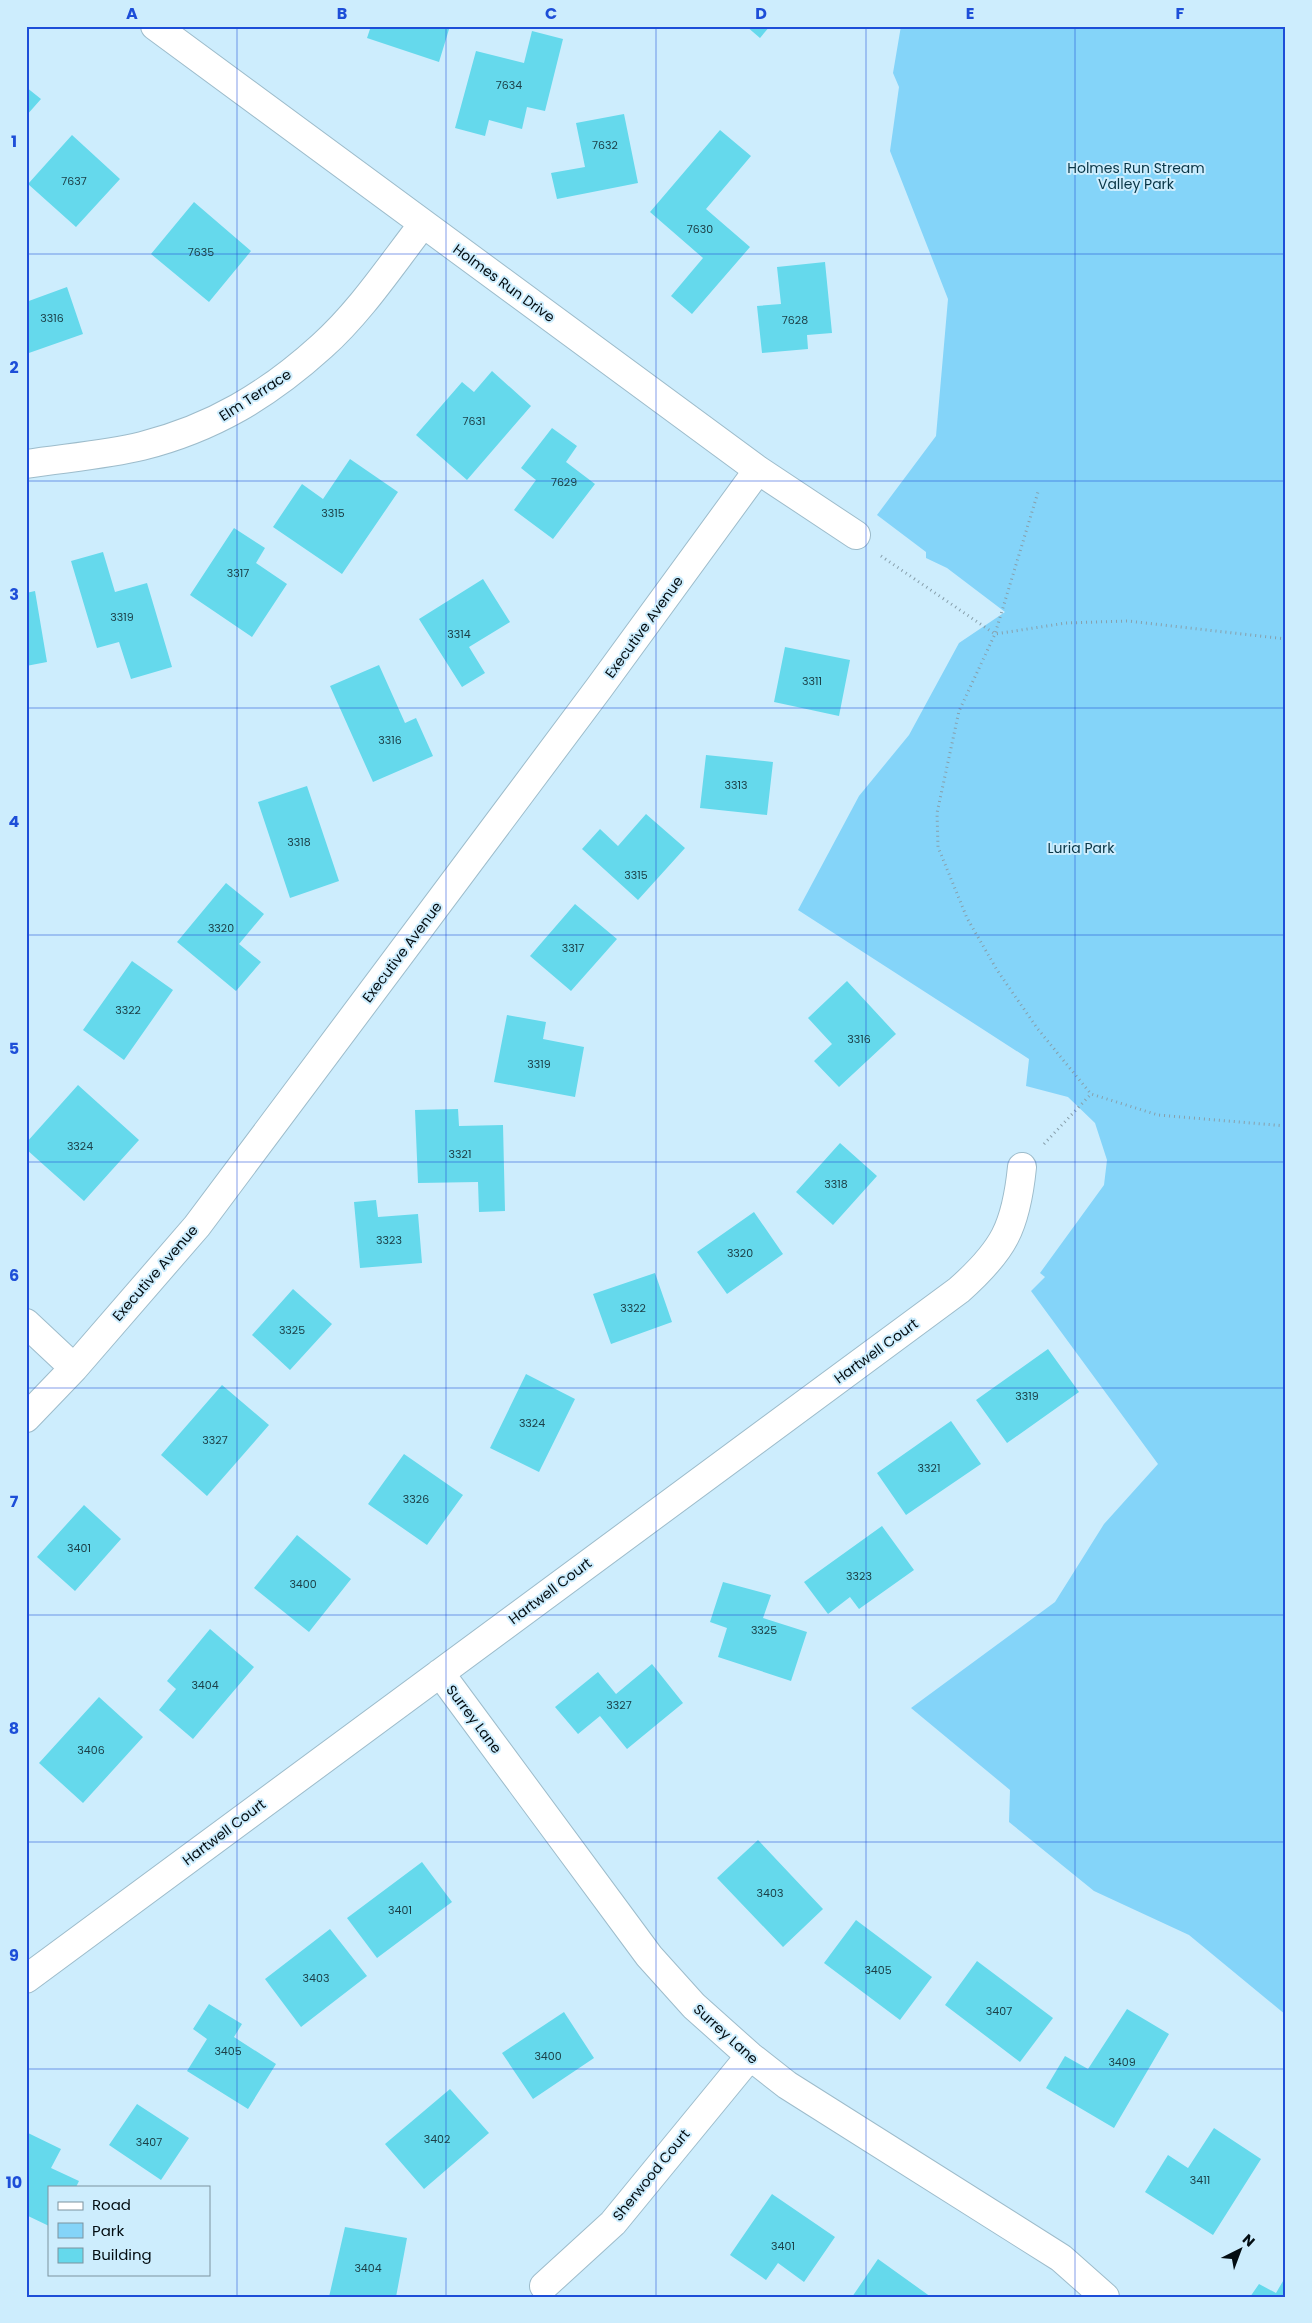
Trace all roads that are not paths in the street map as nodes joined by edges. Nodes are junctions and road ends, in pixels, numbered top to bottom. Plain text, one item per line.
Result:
1 (156, 26) edge
2 (423, 224) junction
3 (26, 464) edge
4 (758, 470) junction
5 (856, 535) road end
6 (1022, 1167) road end
7 (26, 1323) edge
8 (74, 1368) junction
9 (26, 1418) edge
10 (440, 1673) junction
11 (26, 1980) edge
12 (750, 2056) junction
13 (544, 2286) dead end
14 (1104, 2297) edge

1 - 2 street, Holmes Run Drive
2 - 3 street, Elm Terrace
2 - 4 street, Holmes Run Drive
4 - 5 street, Holmes Run Drive
4 - 8 street, Executive Avenue
6 - 10 street, Hartwell Court
7 - 8 street
8 - 9 street, Executive Avenue
10 - 11 street, Hartwell Court
10 - 12 street, Surrey Lane
12 - 13 street, Sherwood Court
12 - 14 street, Surrey Lane

